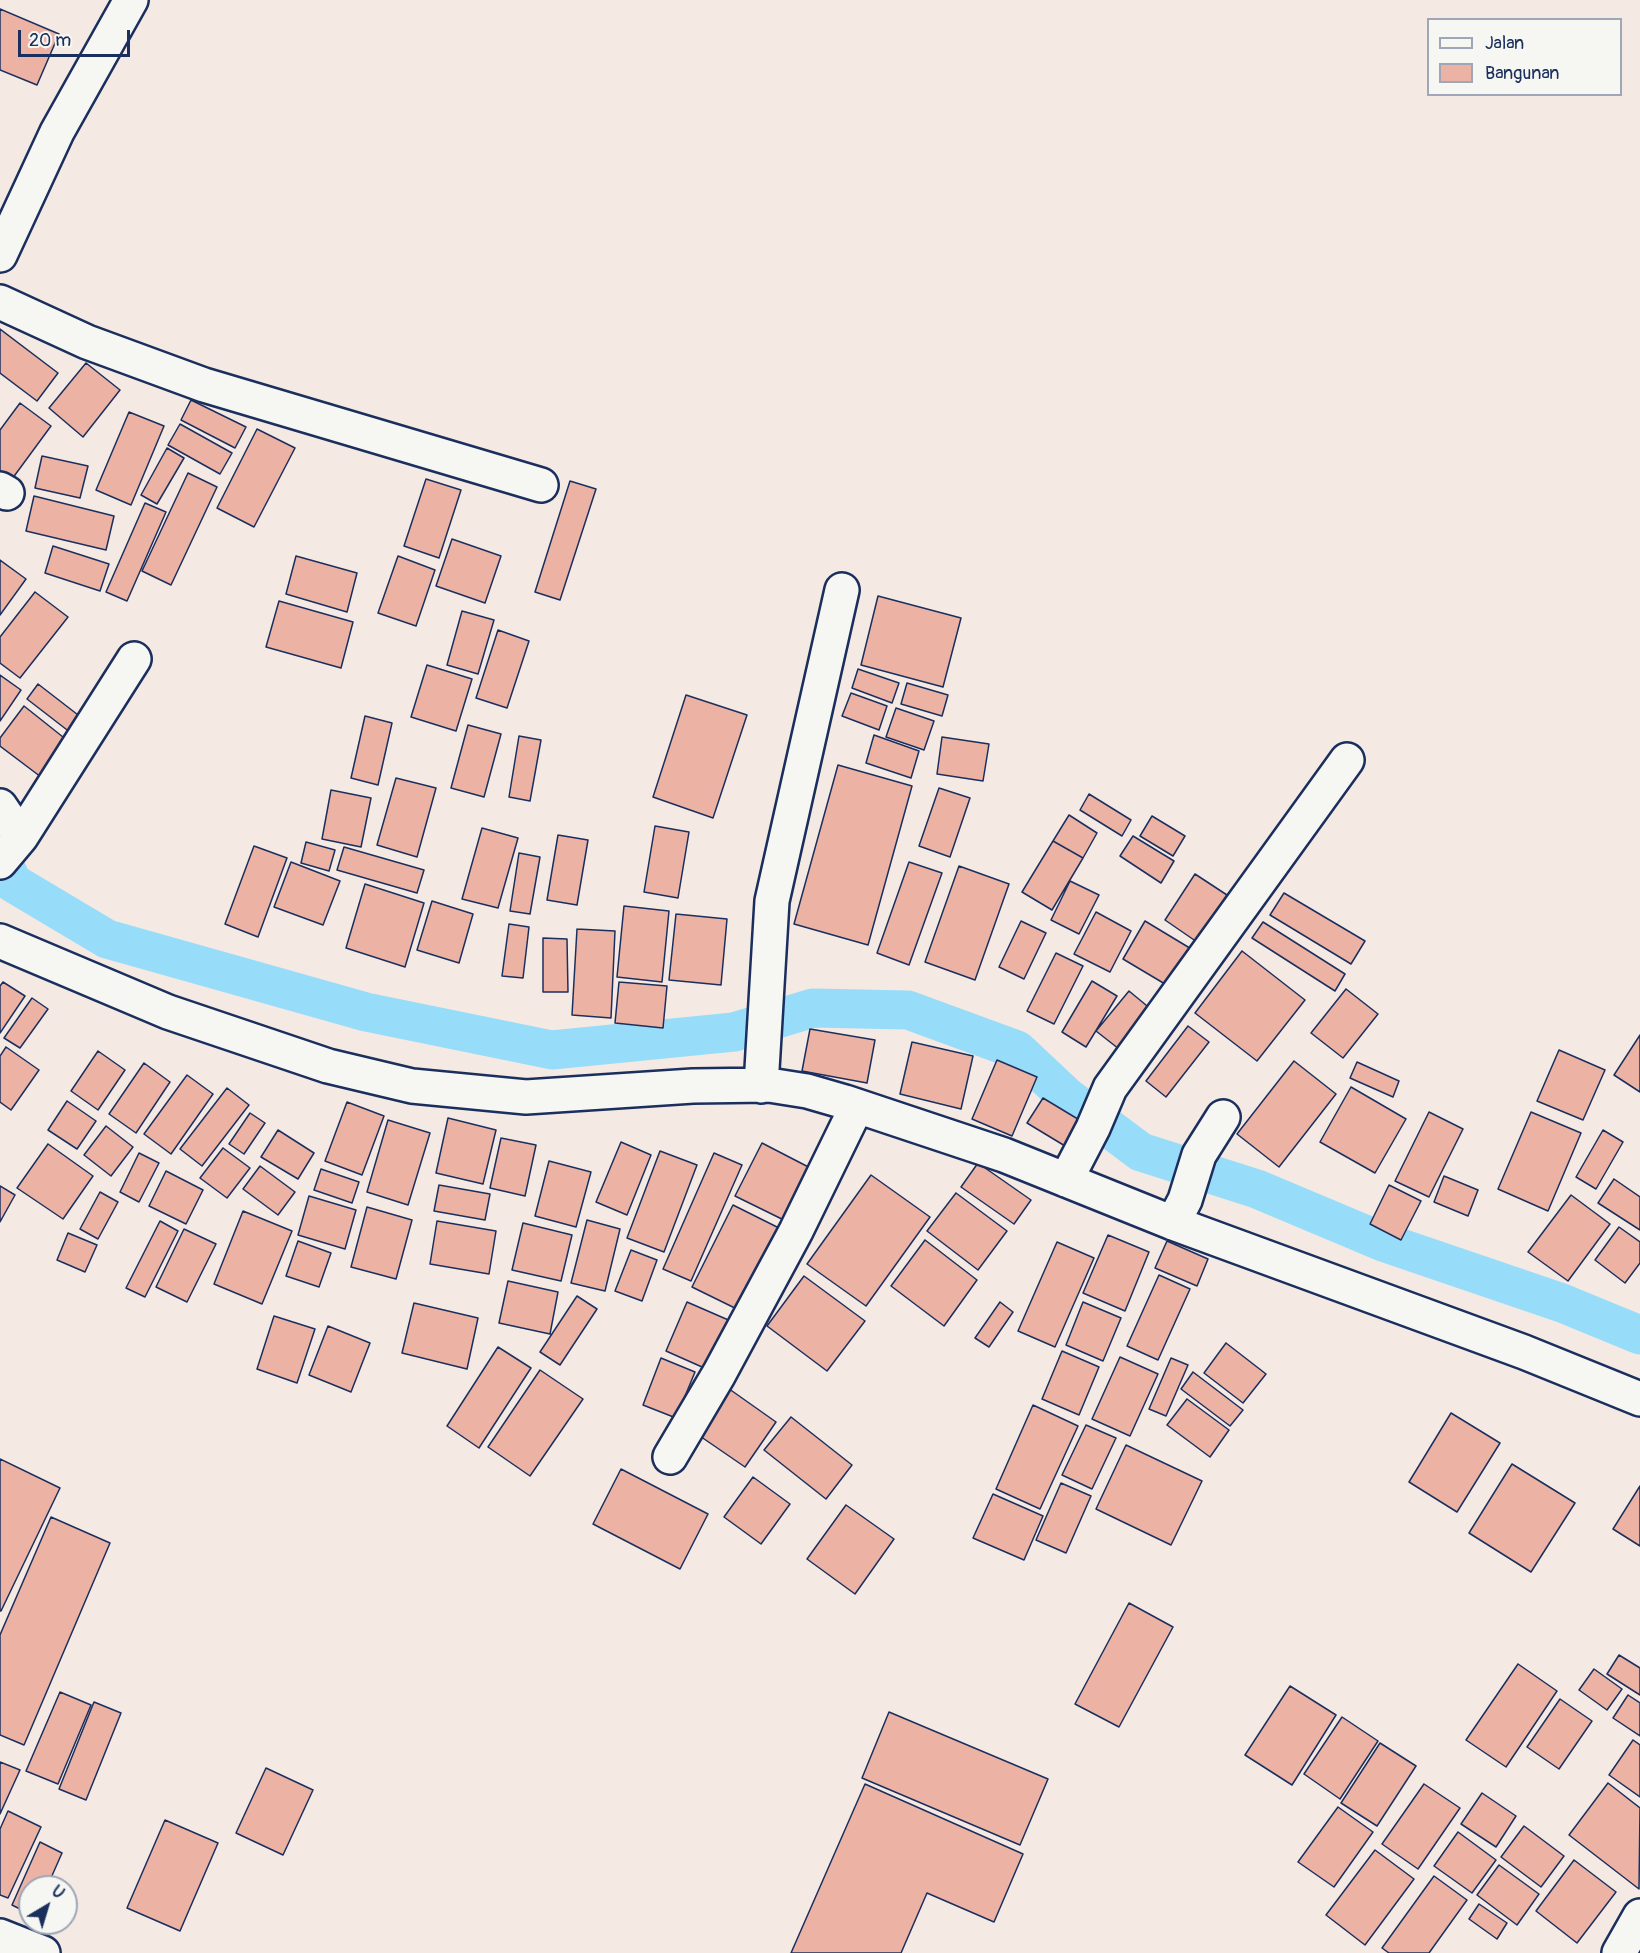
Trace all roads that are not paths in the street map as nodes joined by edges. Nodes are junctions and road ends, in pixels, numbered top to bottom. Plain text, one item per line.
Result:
1 (131, 0) edge
2 (3, 245) edge
3 (0, 302) edge
4 (541, 485) dead end
5 (842, 590) dead end
6 (134, 659) dead end
7 (1347, 760) dead end
8 (0, 806) edge
9 (11, 849) edge
10 (0, 941) edge
11 (761, 1086) junction
12 (857, 1106) junction
13 (1223, 1117) dead end
14 (1066, 1180) junction
15 (1179, 1212) junction
16 (1640, 1399) edge
17 (670, 1457) dead end
18 (1640, 1916) edge
19 (0, 1936) edge
20 (43, 1953) edge
21 (1619, 1953) edge

1 - 2 street
3 - 4 street
5 - 11 street
6 - 9 street
7 - 14 street
8 - 9 street
10 - 11 street
11 - 12 street
12 - 14 street
12 - 17 street
13 - 15 street
14 - 15 street
15 - 16 street
18 - 21 street
19 - 20 street

